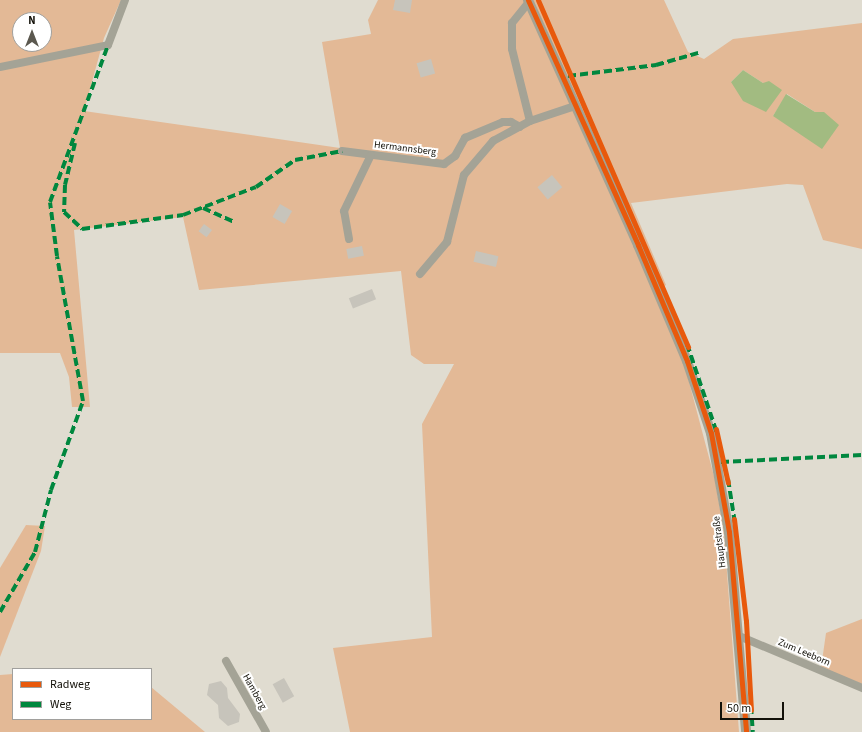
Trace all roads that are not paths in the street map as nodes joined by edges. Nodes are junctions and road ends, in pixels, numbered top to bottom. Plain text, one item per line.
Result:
1 (125, 0) edge
2 (529, 1) edge
3 (0, 67) edge
4 (575, 106) junction
5 (530, 121) junction
6 (520, 127) junction
7 (342, 150) dead end
8 (371, 155) junction
9 (349, 238) dead end
10 (420, 274) dead end
11 (739, 636) junction
12 (226, 661) dead end
13 (862, 688) edge
14 (266, 732) edge
15 (746, 732) edge

1 - 3 street
2 - 4 main road, Hauptstraße
2 - 5 street
4 - 5 street
4 - 11 main road, Hauptstraße
5 - 6 street
6 - 8 street, Hermannsberg
6 - 10 street
7 - 8 street, Hermannsberg
8 - 9 street
11 - 13 street, Zum Leeborn
11 - 15 main road, Hauptstraße
12 - 14 street, Hamberg

